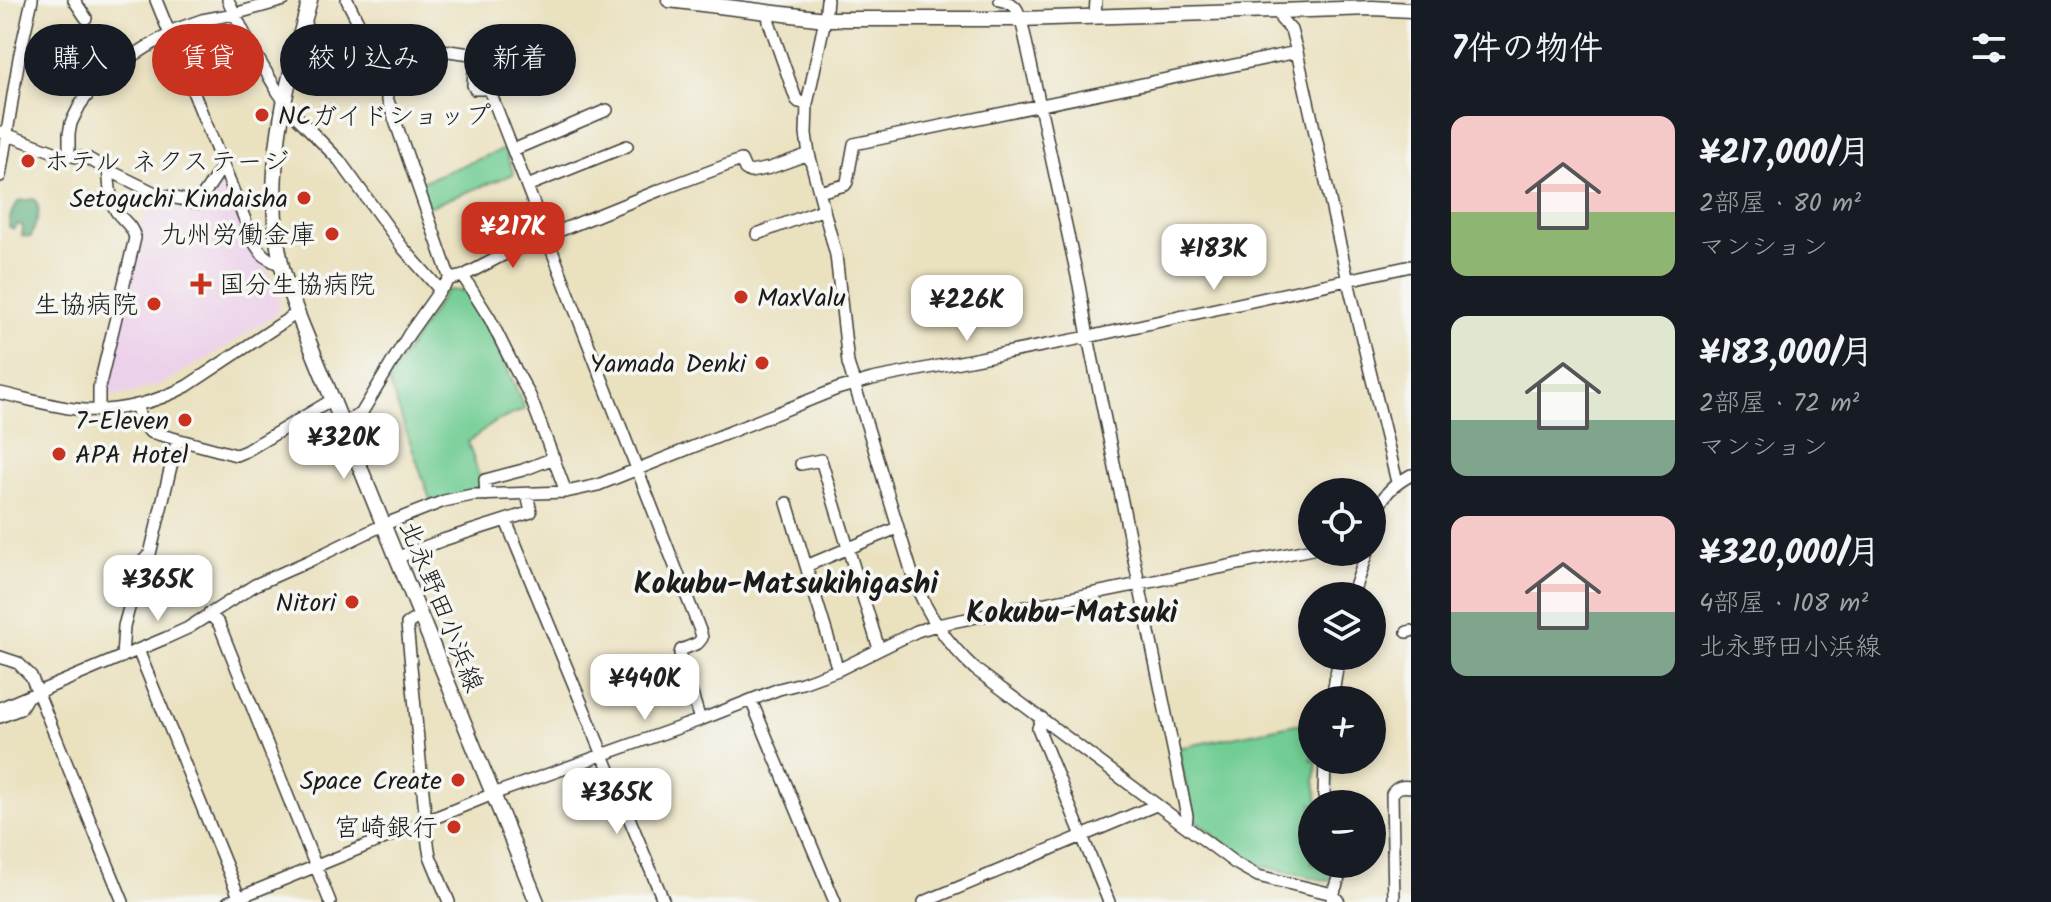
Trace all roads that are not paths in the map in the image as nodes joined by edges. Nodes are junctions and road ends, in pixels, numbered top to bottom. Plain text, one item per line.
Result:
1 (32, 0) edge
2 (74, 0) edge
3 (156, 0) edge
4 (228, 0) edge
5 (284, 0) edge
6 (310, 0) edge
7 (347, 0) edge
8 (669, 0) edge
9 (827, 0) edge
10 (1000, 0) edge
11 (1096, 0) edge
12 (1330, 0) edge
13 (1250, 5) edge
14 (1280, 10) junction
15 (1411, 10) edge
16 (1313, 11) junction
17 (768, 13) junction
18 (234, 14) junction
19 (1095, 16) junction
20 (86, 18) dead end
21 (825, 19) junction
22 (1020, 19) junction
23 (165, 24) edge
24 (192, 24) edge
25 (359, 24) edge
26 (152, 44) edge
27 (448, 51) edge
28 (1297, 52) junction
29 (194, 96) edge
30 (386, 96) edge
31 (285, 102) junction
32 (807, 104) junction
33 (1039, 106) junction
34 (607, 110) dead end
35 (4, 133) edge
36 (627, 146) dead end
37 (513, 150) junction
38 (809, 154) junction
39 (69, 156) junction
40 (224, 169) junction
41 (108, 170) junction
42 (0, 176) edge
43 (527, 186) junction
44 (819, 192) junction
45 (824, 209) junction
46 (757, 234) dead end
47 (547, 237) junction
48 (282, 265) junction
49 (1411, 266) edge
50 (463, 276) junction
51 (450, 279) junction
52 (1348, 281) junction
53 (440, 290) junction
54 (297, 313) junction
55 (1088, 337) junction
56 (855, 384) junction
57 (0, 393) edge
58 (332, 400) junction
59 (136, 405) junction
60 (99, 410) junction
61 (342, 423) junction
62 (177, 441) junction
63 (554, 458) junction
64 (801, 464) dead end
65 (638, 469) junction
66 (1411, 475) edge
67 (1397, 482) junction
68 (566, 492) junction
69 (527, 494) junction
70 (1386, 494) edge
71 (486, 495) junction
72 (787, 503) dead end
73 (506, 521) junction
74 (383, 525) junction
75 (897, 528) junction
76 (848, 549) junction
77 (1298, 552) edge
78 (396, 558) junction
79 (806, 566) junction
80 (1140, 585) junction
81 (209, 613) junction
82 (420, 616) junction
83 (937, 625) junction
84 (879, 649) junction
85 (138, 650) junction
86 (0, 657) edge
87 (122, 657) junction
88 (838, 670) junction
89 (33, 694) junction
90 (751, 700) junction
91 (1, 711) edge
92 (1042, 718) junction
93 (700, 720) junction
94 (602, 756) junction
95 (1411, 787) edge
96 (493, 794) junction
97 (1156, 805) junction
98 (426, 821) junction
99 (1186, 826) junction
100 (1083, 836) junction
101 (316, 866) junction
102 (1340, 878) edge
103 (1334, 899) edge
104 (234, 900) edge
105 (123, 902) edge
106 (330, 902) edge
107 (449, 902) edge
108 (537, 902) edge
109 (664, 902) edge
110 (835, 902) edge
111 (924, 902) edge
112 (1109, 902) edge
113 (1394, 902) edge

1 - 35 street
2 - 20 street
3 - 23 street
4 - 18 street
5 - 18 street
6 - 31 main road, 北永野田小浜線
7 - 25 street
8 - 17 main road
9 - 21 street
10 - 22 street
11 - 19 street
12 - 16 street
13 - 14 main road
13 - 19 main road
14 - 16 main road
14 - 28 street
15 - 16 main road
17 - 21 main road
17 - 32 street
18 - 24 street
18 - 31 street
19 - 22 main road
21 - 22 main road
21 - 32 street
22 - 33 street
26 - 39 street
27 - 37 street
28 - 33 street
28 - 52 street
29 - 40 street
30 - 51 street
31 - 48 main road, 北永野田小浜線
31 - 53 street
32 - 38 street
33 - 44 street
33 - 55 street
34 - 37 street
35 - 39 street
35 - 42 street
36 - 43 street
37 - 43 street
38 - 44 street
38 - 47 street
39 - 41 street
40 - 41 street
40 - 48 street
41 - 60 street
43 - 47 street
44 - 45 street
45 - 46 street
45 - 56 street
47 - 50 street
47 - 65 street
48 - 54 main road, 北永野田小浜線
49 - 52 street
50 - 51 street
50 - 63 street
51 - 53 street
52 - 55 street
52 - 67 street
53 - 61 street
54 - 58 main road, 北永野田小浜線
54 - 59 street
55 - 56 street
55 - 80 street
56 - 65 street
56 - 75 street
57 - 60 street
58 - 61 main road, 北永野田小浜線
58 - 62 street
59 - 60 street
59 - 62 street
61 - 74 main road, 北永野田小浜線
62 - 87 street
63 - 68 street
63 - 71 street
64 - 76 street
65 - 68 street
65 - 93 street
66 - 67 street
67 - 70 street
68 - 69 street
69 - 71 street
69 - 73 street
71 - 74 street
72 - 79 street
73 - 78 street
73 - 94 street
74 - 78 main road, 北永野田小浜線
74 - 81 street
75 - 76 street
75 - 83 street
76 - 79 street
76 - 84 street
77 - 80 street
78 - 82 main road, 北永野田小浜線
79 - 88 street
80 - 83 street
80 - 99 street
81 - 85 street
81 - 101 street
82 - 96 main road, 北永野田小浜線
82 - 98 street
83 - 84 street
83 - 92 street
84 - 88 street
85 - 87 street
85 - 104 street
86 - 89 street
87 - 89 street
88 - 90 street
89 - 91 street
89 - 105 street
90 - 93 street
90 - 110 street
92 - 97 street
92 - 100 street
93 - 94 street
94 - 96 street
94 - 109 street
95 - 113 street
96 - 98 street
96 - 108 main road, 北永野田小浜線
97 - 99 street
97 - 100 street
98 - 101 street
98 - 107 street
99 - 103 street
100 - 111 street
100 - 112 street
101 - 104 street
101 - 106 street
102 - 103 street

